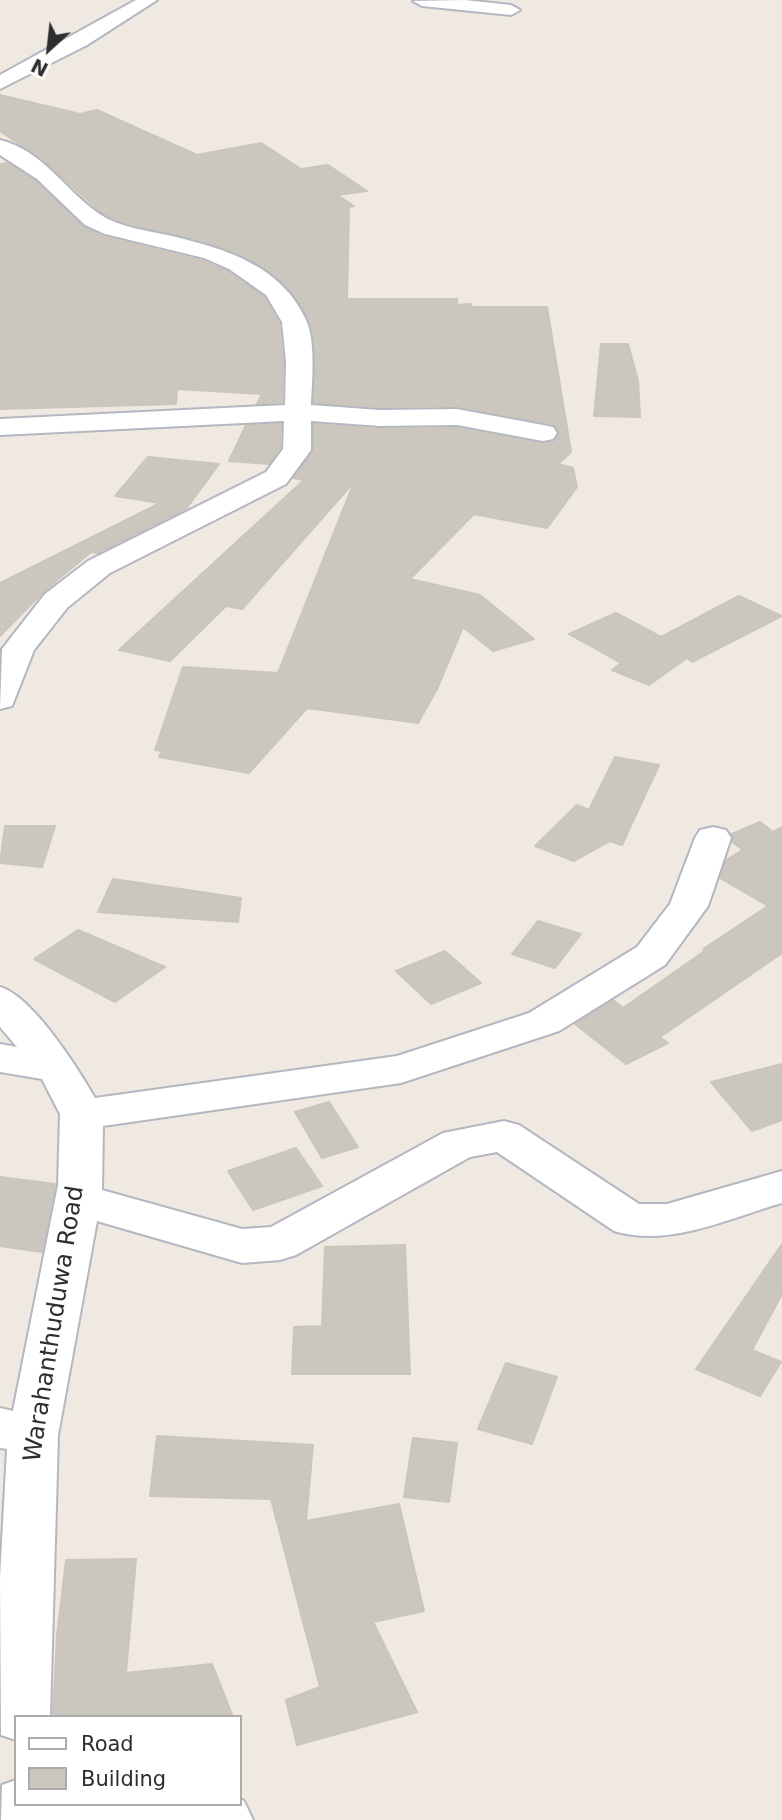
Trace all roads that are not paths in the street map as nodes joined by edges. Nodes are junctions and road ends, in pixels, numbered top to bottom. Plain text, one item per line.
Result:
1 (148, 0) edge
2 (420, 2) edge
3 (512, 10) dead end
4 (0, 83) edge
5 (0, 146) edge
6 (298, 412) junction
7 (0, 427) edge
8 (543, 433) dead end
9 (0, 699) edge
10 (713, 838) dead end
11 (0, 1000) edge
12 (0, 1058) edge
13 (57, 1068) junction
14 (82, 1114) junction
15 (782, 1187) edge
16 (77, 1199) junction
17 (16, 1431) edge
18 (20, 1715) edge
19 (25, 1806) edge
20 (223, 1820) edge

1 - 4 street
2 - 3 street
5 - 6 street
6 - 7 street
6 - 8 street
6 - 9 street
10 - 14 street
11 - 13 street
12 - 13 street
13 - 14 street
14 - 16 street, Warahanthuduwa Road
15 - 16 street
16 - 17 street, Warahanthuduwa Road
17 - 18 street, Warahanthuduwa Road
19 - 20 street

